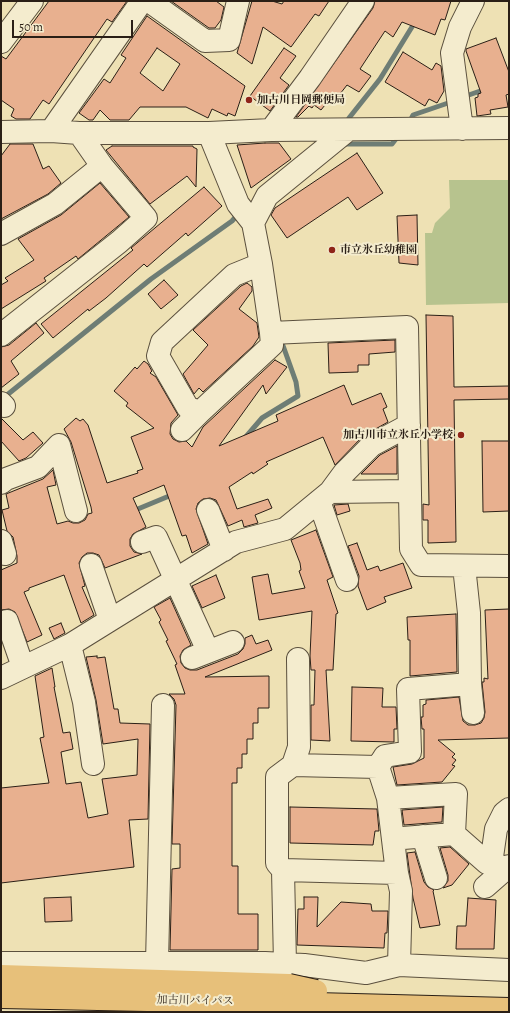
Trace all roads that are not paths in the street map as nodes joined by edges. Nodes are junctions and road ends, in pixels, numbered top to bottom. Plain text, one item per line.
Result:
1 (32, 1) edge
2 (142, 1) edge
3 (149, 1) edge
4 (238, 1) edge
5 (363, 1) edge
6 (473, 1) edge
7 (1, 42) edge
8 (509, 128) edge
9 (462, 129) junction
10 (51, 130) junction
11 (271, 130) junction
12 (348, 130) junction
13 (79, 132) junction
14 (209, 132) junction
15 (4, 137) edge
16 (102, 166) junction
17 (252, 223) junction
18 (1, 234) edge
19 (261, 264) junction
20 (271, 334) junction
21 (1, 335) edge
22 (200, 412) junction
23 (409, 424) junction
24 (182, 430) dead end
25 (1, 483) edge
26 (410, 491) junction
27 (324, 496) junction
28 (67, 501) dead end
29 (208, 510) dead end
30 (142, 542) dead end
31 (224, 550) junction
32 (91, 565) dead end
33 (464, 566) junction
34 (509, 566) edge
35 (176, 580) junction
36 (347, 580) dead end
37 (110, 620) junction
38 (8, 621) dead end
39 (233, 642) dead end
40 (70, 645) junction
41 (298, 659) dead end
42 (23, 667) junction
43 (1, 678) edge
44 (470, 684) junction
45 (163, 704) dead end
46 (473, 713) dead end
47 (93, 764) dead end
48 (293, 765) junction
49 (378, 767) junction
50 (388, 798) junction
51 (509, 809) edge
52 (454, 834) junction
53 (502, 866) edge
54 (283, 870) junction
55 (396, 873) junction
56 (436, 878) dead end
57 (485, 887) dead end
58 (1, 963) edge
59 (157, 963) junction
60 (294, 964) junction
61 (399, 965) junction
62 (509, 970) edge
63 (366, 973) junction
64 (1, 976) edge
65 (509, 984) edge
66 (1, 997) edge
67 (295, 1000) edge
68 (509, 1009) edge

1 - 7 street
2 - 10 street
3 - 4 street
5 - 11 street
6 - 9 street
8 - 9 street
9 - 12 street
10 - 13 street
10 - 15 street
11 - 12 street
11 - 14 street
12 - 17 street
13 - 14 street
13 - 16 street
14 - 17 street
16 - 18 street
16 - 21 street
17 - 19 street
19 - 20 street
19 - 22 street
20 - 22 street
20 - 23 street
22 - 24 street
23 - 26 street
23 - 27 street
25 - 28 street
26 - 27 street
26 - 33 street
27 - 31 street
27 - 36 street
29 - 31 street
30 - 35 street
31 - 35 street
32 - 37 street
33 - 34 street
33 - 44 street
35 - 37 street
35 - 39 street
37 - 40 street
38 - 42 street
40 - 42 street
40 - 47 street
41 - 48 street
42 - 43 street
44 - 46 street
44 - 49 street
45 - 59 street
48 - 49 street
48 - 54 street
49 - 50 street
50 - 52 street
50 - 55 street
51 - 53 street
52 - 53 street
52 - 56 street
53 - 57 street
54 - 55 street
54 - 60 street
55 - 61 street
58 - 59 street
59 - 60 street
60 - 63 street
60 - 67 street
61 - 62 street
61 - 63 street
63 - 65 street
64 - 67 highway
66 - 67 highway, 加古川バイパス
67 - 68 highway, 加古川バイパス, bridge

